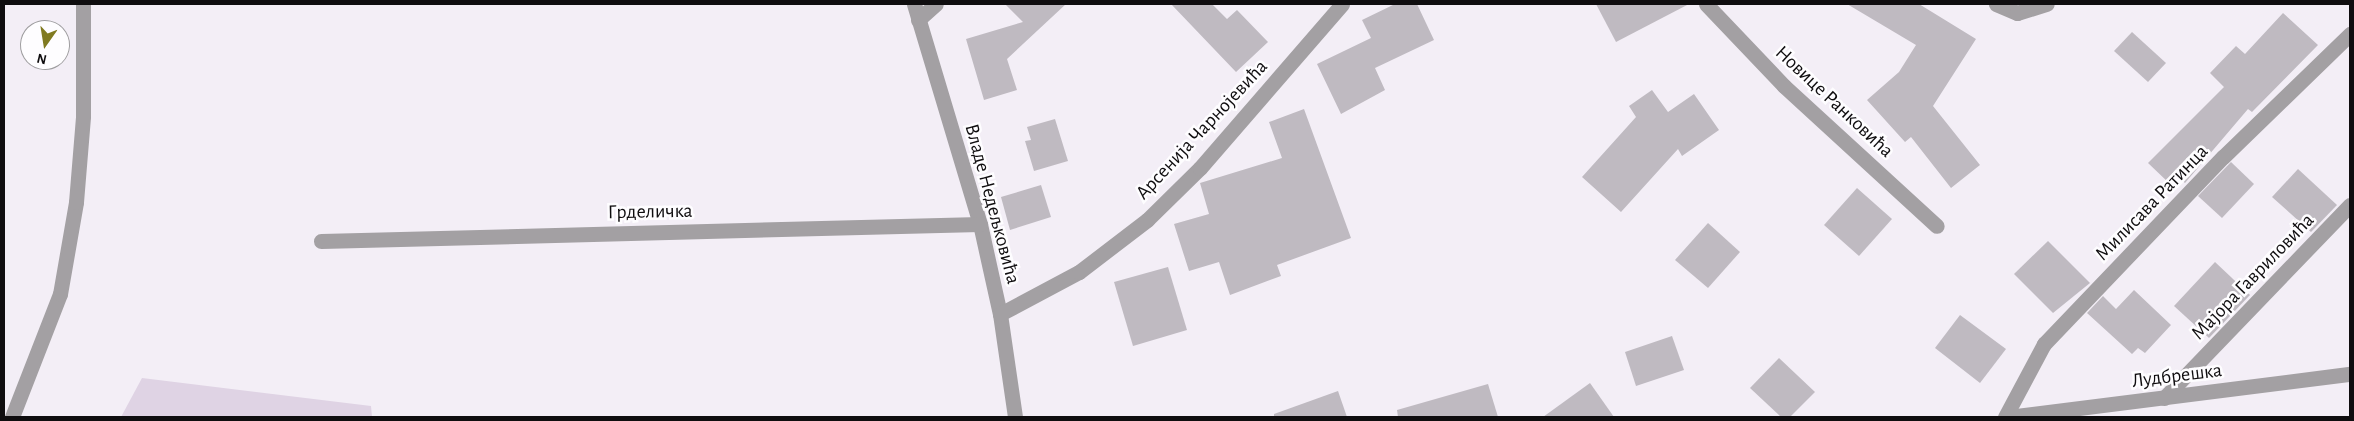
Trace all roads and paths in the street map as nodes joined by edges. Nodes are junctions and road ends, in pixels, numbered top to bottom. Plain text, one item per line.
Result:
1 (83, 4) edge
2 (914, 4) edge
3 (936, 4) edge
4 (1342, 4) edge
5 (1706, 4) edge
6 (1996, 4) edge
7 (2047, 4) edge
8 (918, 20) junction
9 (2350, 34) edge
10 (2350, 205) edge
11 (980, 224) junction
12 (1937, 226) dead end
13 (321, 241) dead end
14 (1000, 314) junction
15 (2350, 374) edge
16 (2164, 398) junction
17 (12, 417) edge
18 (1015, 417) edge
19 (2007, 417) edge

1 - 17 street
2 - 8 street, Владе Недељковића
3 - 8 street
4 - 14 street, Арсенија Чарнојевића
5 - 12 street, Новице Ранковића
6 - 7 street
8 - 11 street, Владе Недељковића
9 - 19 street, Милисава Ратинца
10 - 16 street, Мајора Гавриловића
11 - 13 street, Грделичка
11 - 14 street, Владе Недељковића
14 - 18 street, Владе Недељковића
15 - 16 street, Лудбрешка
16 - 19 street, Лудбрешка

